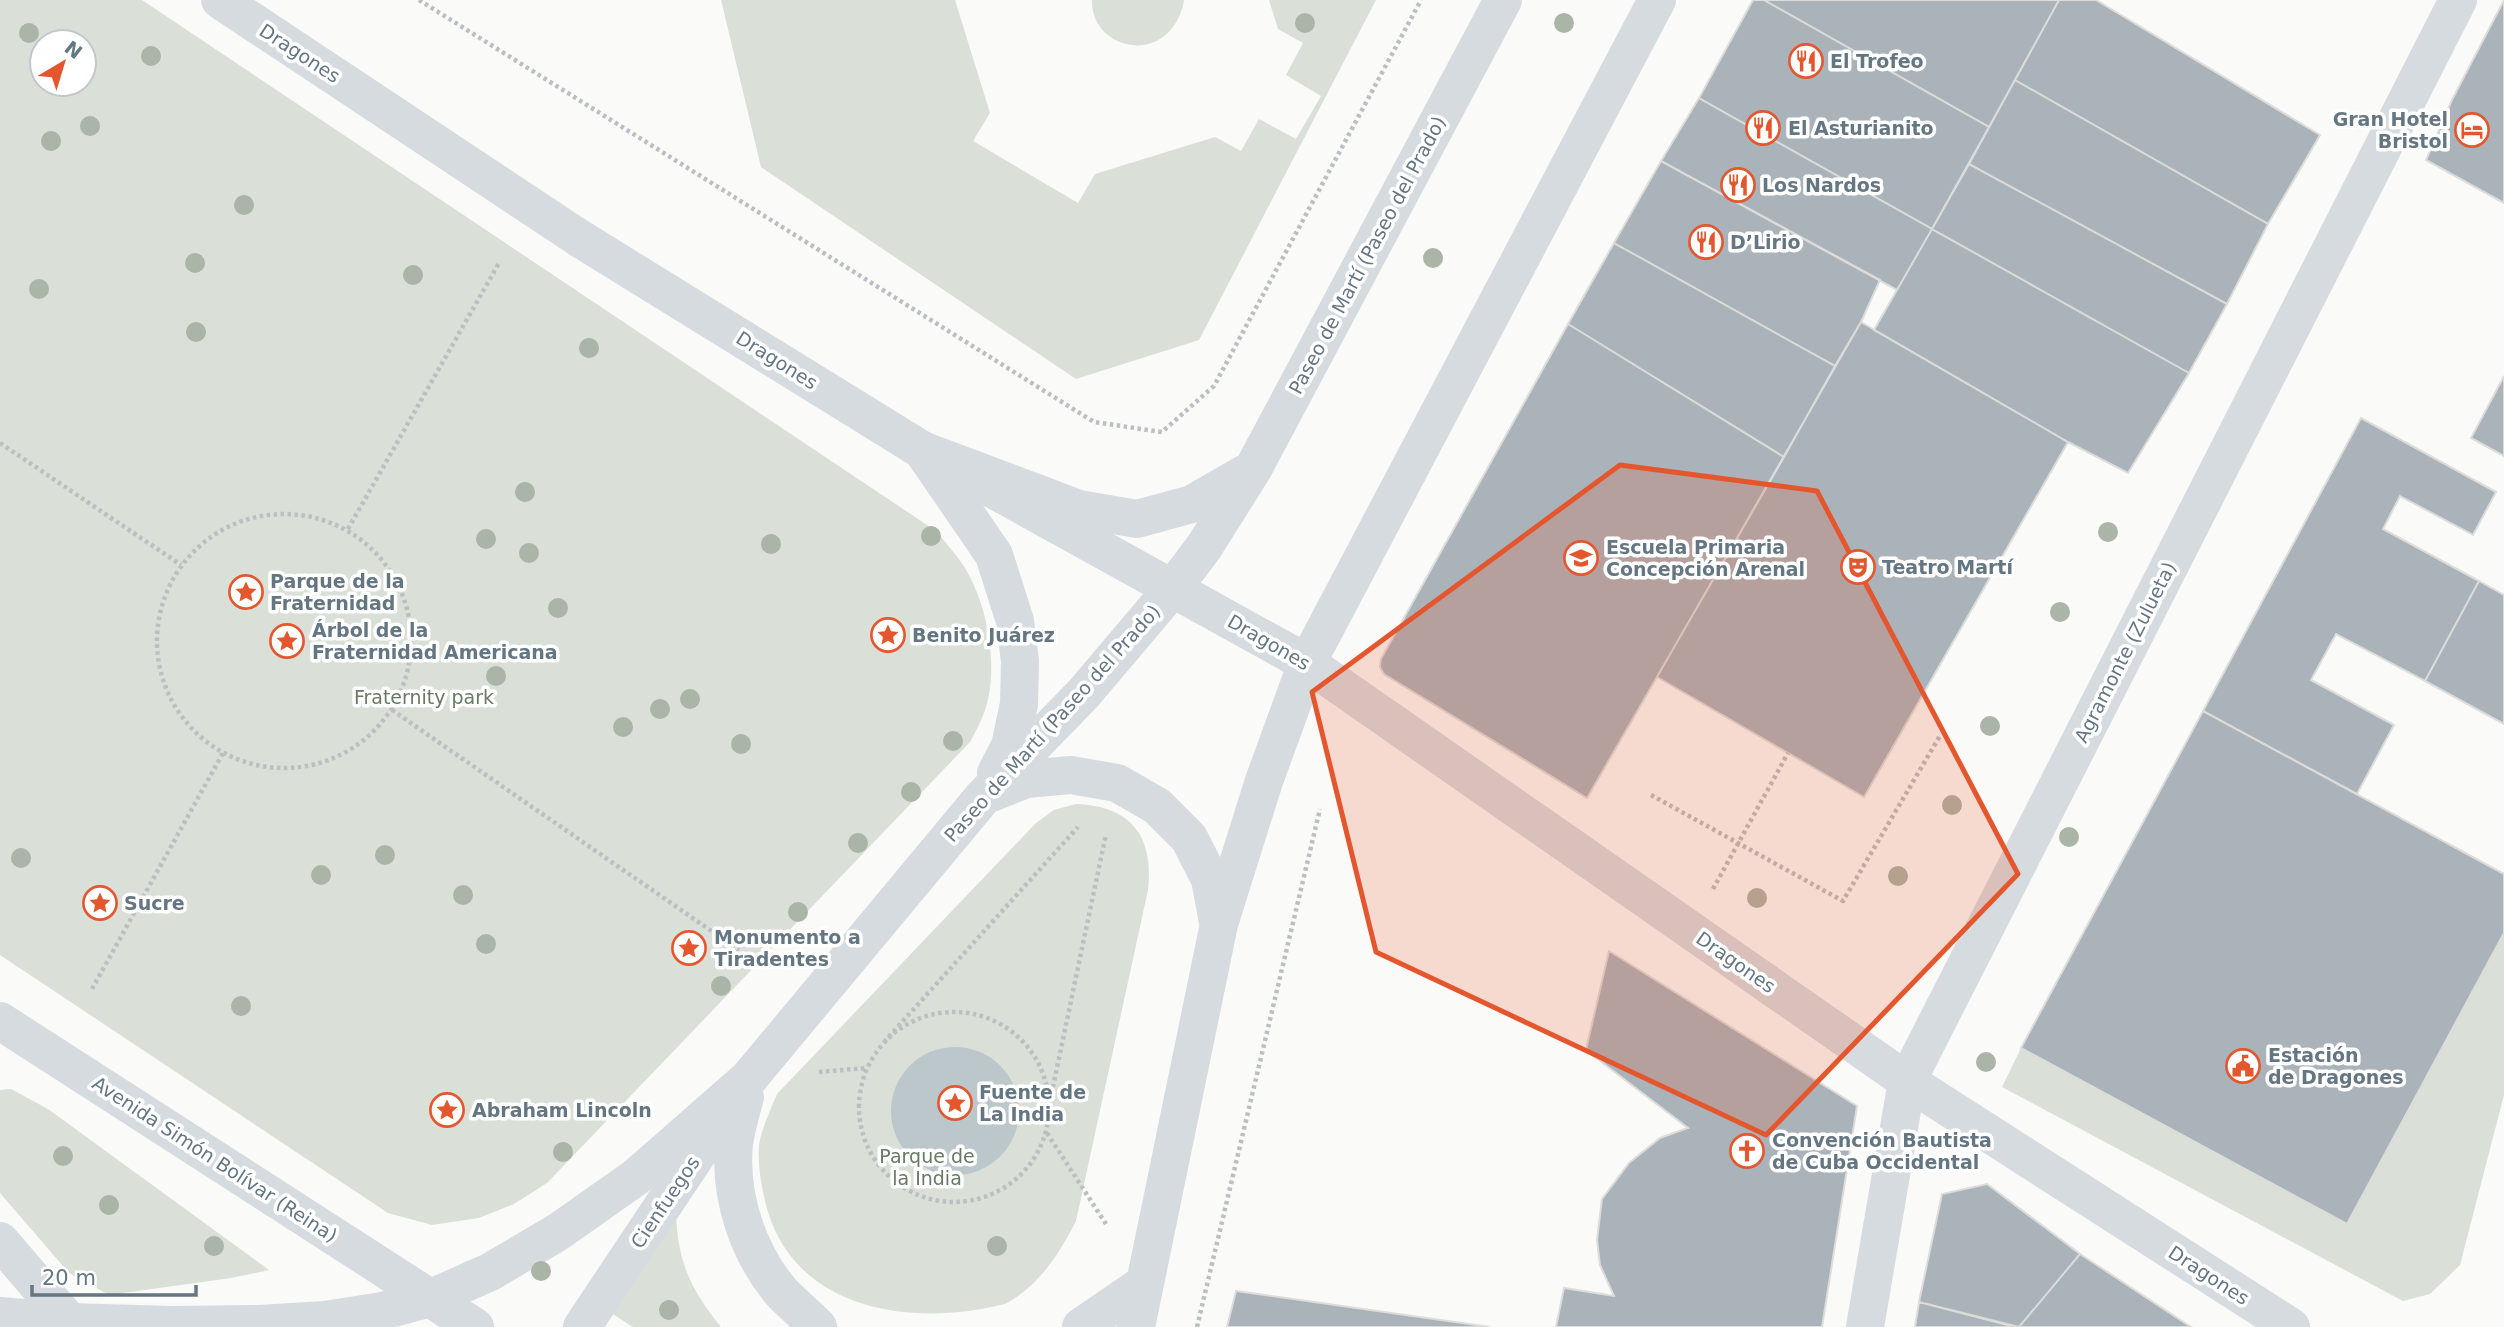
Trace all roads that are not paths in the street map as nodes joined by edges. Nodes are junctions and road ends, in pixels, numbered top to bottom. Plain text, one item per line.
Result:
1 (220, 0) edge
2 (1503, 0) edge
3 (1657, 0) edge
4 (2458, 0) edge
5 (922, 450) junction
6 (1253, 468) junction
7 (1173, 588) junction
8 (1307, 663) junction
9 (983, 797) junction
10 (1219, 924) junction
11 (0, 1021) edge
12 (749, 1078) junction
13 (1907, 1081) junction
14 (0, 1241) edge
15 (1145, 1283) junction
16 (431, 1298) junction
17 (0, 1316) edge
18 (72, 1324) edge
19 (475, 1327) edge
20 (582, 1327) edge
21 (818, 1327) edge
22 (1081, 1327) edge
23 (1114, 1327) edge
24 (1136, 1327) edge
25 (1865, 1327) edge
26 (2291, 1327) edge

1 - 5 main road, Dragones
2 - 6 main road, Paseo de Martí (Paseo del Prado)
3 - 8 main road
4 - 13 main road, Agramonte (Zulueta)
5 - 6 main road
5 - 7 main road, Dragones
5 - 9 main road
6 - 7 main road, Paseo de Martí (Paseo del Prado)
7 - 8 main road, Dragones
7 - 9 main road, Paseo de Martí (Paseo del Prado)
8 - 10 main road
8 - 13 main road, Dragones
9 - 10 main road
9 - 12 main road, Paseo de Martí (Paseo del Prado)
10 - 15 main road
11 - 16 main road, Avenida Simón Bolívar (Reina)
12 - 16 main road, Paseo de Martí (Paseo del Prado)
12 - 20 main road, Cienfuegos
12 - 21 main road
13 - 25 main road, Agramonte (Zulueta)
13 - 26 main road, Dragones
14 - 18 main road
15 - 22 main road
15 - 23 main road
15 - 24 main road
16 - 18 main road, Paseo de Martí (Paseo del Prado)
16 - 19 main road, Avenida Simón Bolívar (Reina)
17 - 18 main road, Paseo de Martí (Paseo del Prado)

